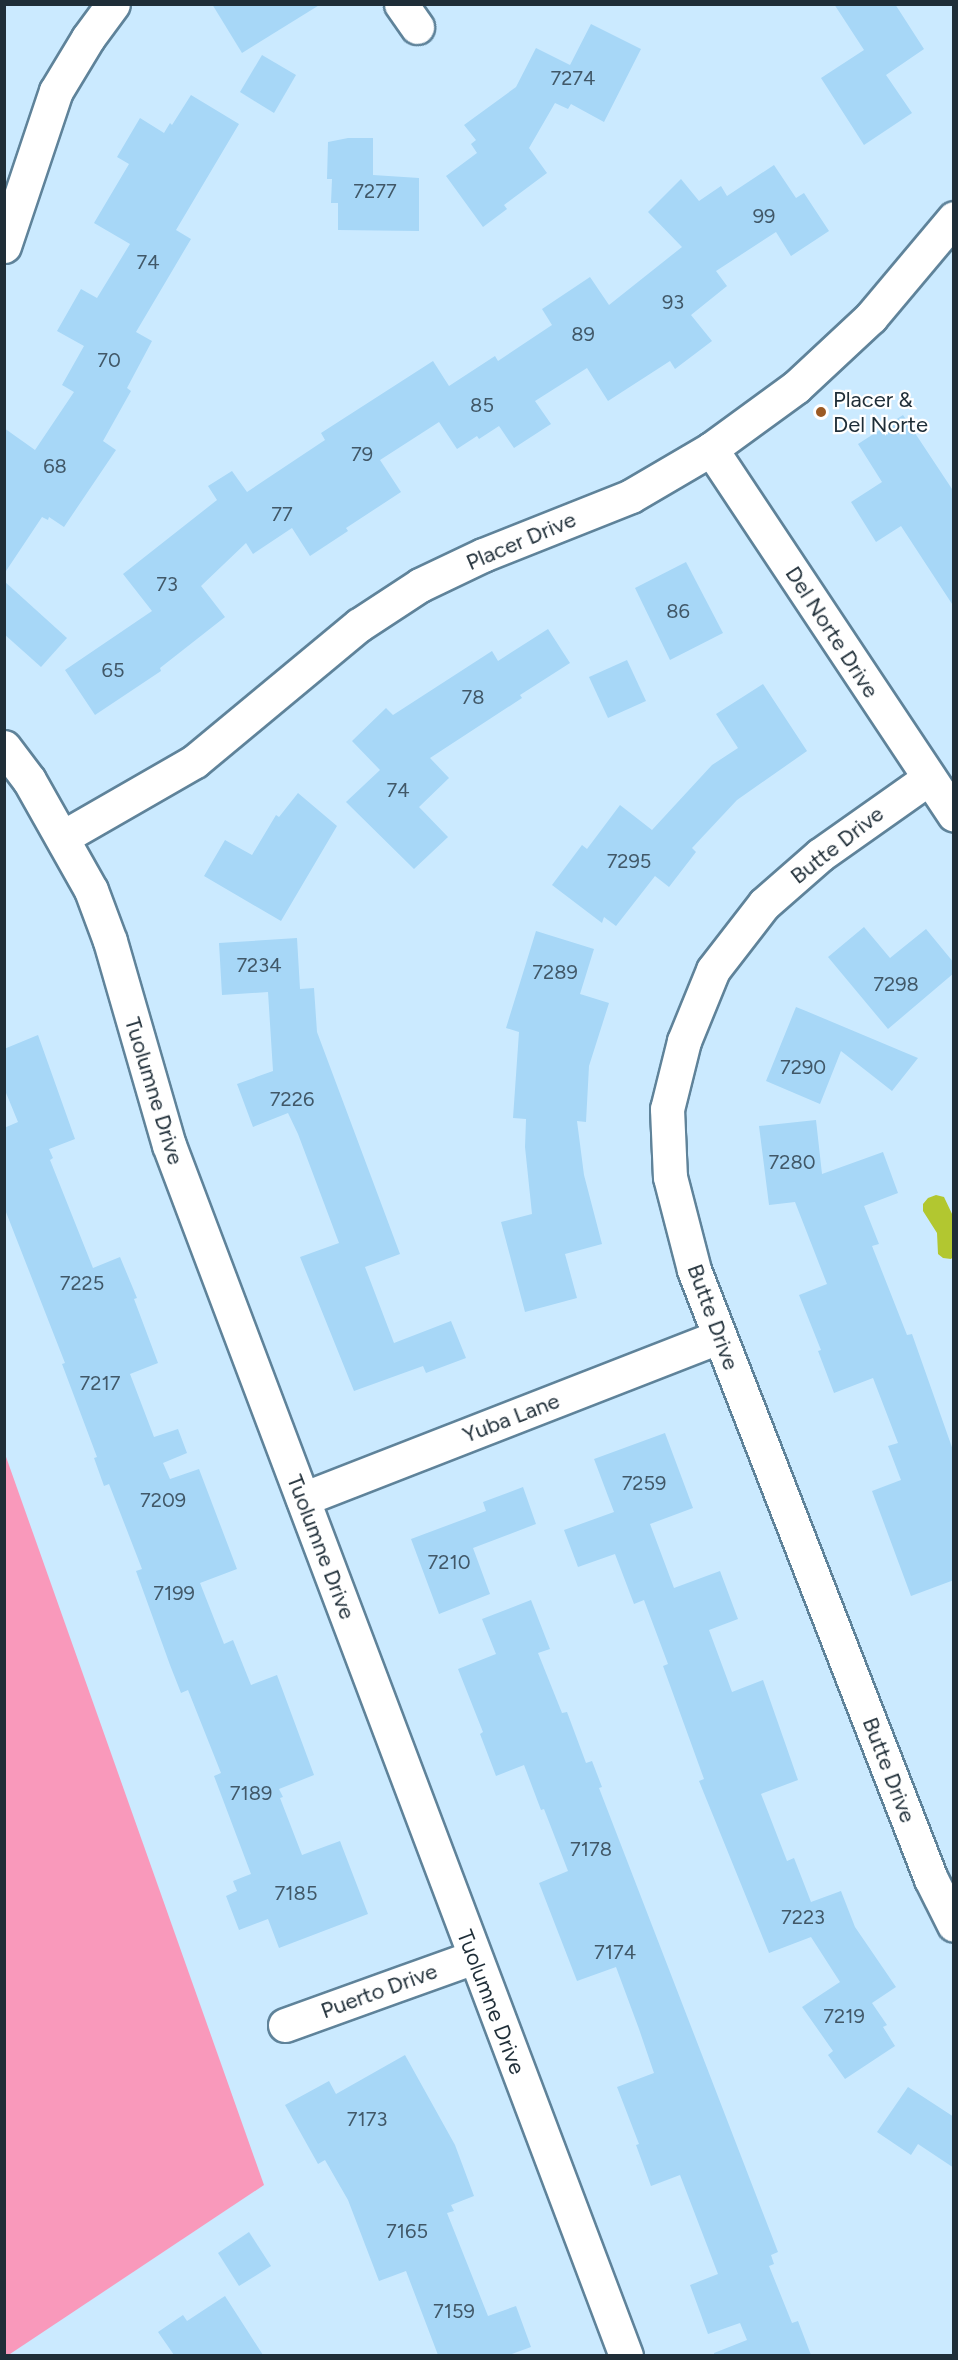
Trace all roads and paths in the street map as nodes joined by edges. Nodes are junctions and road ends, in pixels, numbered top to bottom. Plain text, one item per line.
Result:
1 (113, 4) edge
2 (954, 218) edge
3 (4, 246) edge
4 (711, 449) junction
5 (4, 747) edge
6 (929, 778) junction
7 (954, 815) edge
8 (63, 837) junction
9 (719, 1337) junction
10 (303, 1499) junction
11 (954, 1924) edge
12 (474, 1957) junction
13 (285, 2025) dead end
14 (626, 2355) edge

1 - 3 street
2 - 4 street, Placer Drive
4 - 6 street, Del Norte Drive
4 - 8 street, Placer Drive
5 - 8 street, Tuolumne Drive
6 - 7 street, Del Norte Drive
6 - 9 street, Butte Drive
8 - 10 street, Tuolumne Drive
9 - 10 street, Yuba Lane
9 - 11 street, Butte Drive
10 - 12 street, Tuolumne Drive
12 - 13 street, Puerto Drive
12 - 14 street, Tuolumne Drive

